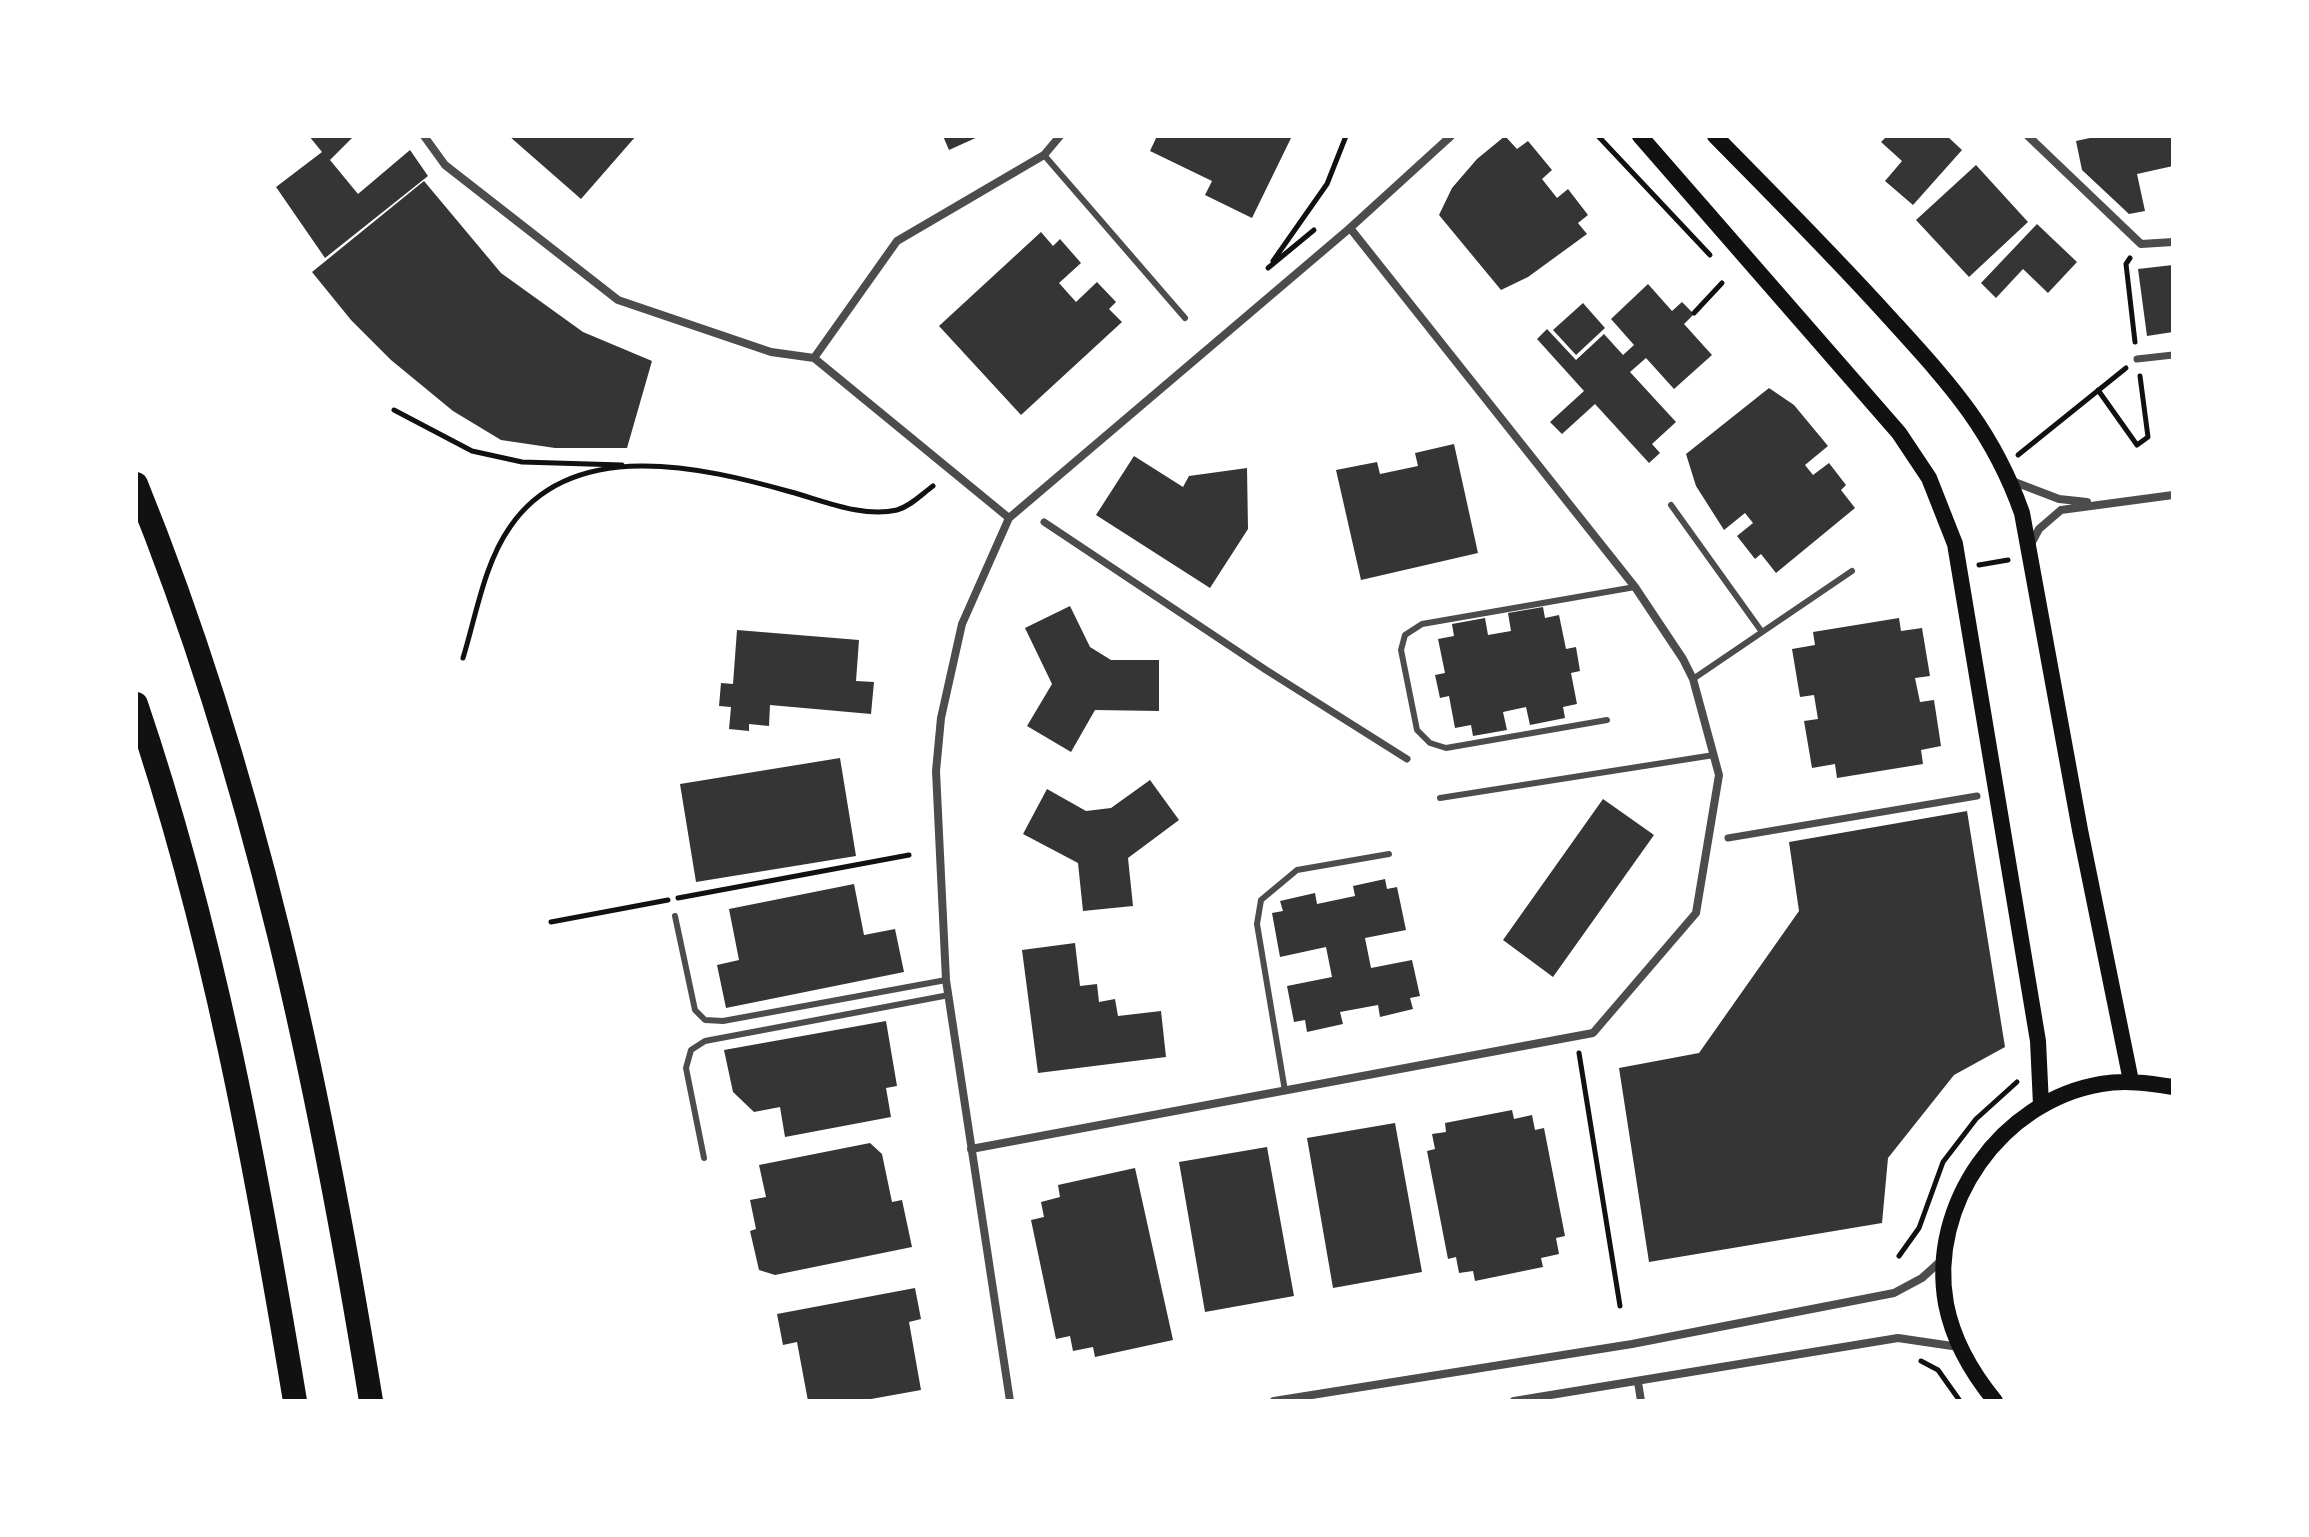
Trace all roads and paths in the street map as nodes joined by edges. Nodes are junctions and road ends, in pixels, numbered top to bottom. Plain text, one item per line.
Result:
1 (424, 136) edge
2 (1060, 136) edge
3 (1346, 136) edge
4 (1451, 136) edge
5 (1598, 136) edge
6 (1640, 136) edge
7 (1715, 136) edge
8 (2028, 136) edge
9 (1044, 155) junction
10 (1350, 228) junction
11 (2173, 242) edge
12 (2141, 244) junction
13 (1720, 266) dead end
14 (1268, 268) dead end
15 (1722, 283) dead end
16 (1694, 313) dead end
17 (1185, 318) dead end
18 (2173, 355) edge
19 (814, 358) junction
20 (2137, 359) junction
21 (2098, 390) junction
22 (394, 410) dead end
23 (635, 466) junction
24 (2008, 473) junction
25 (136, 484) edge
26 (933, 486) dead end
27 (2173, 495) edge
28 (2100, 503) junction
29 (1671, 505) dead end
30 (1009, 518) junction
31 (1044, 522) dead end
32 (2029, 552) junction
33 (1959, 569) junction
34 (1852, 571) dead end
35 (1635, 587) junction
36 (1762, 632) junction
37 (463, 658) dead end
38 (1693, 679) junction
39 (136, 704) edge
40 (1607, 720) dead end
41 (1714, 755) junction
42 (1407, 759) dead end
43 (1977, 796) dead end
44 (1440, 798) dead end
45 (1728, 838) dead end
46 (1389, 854) dead end
47 (909, 855) dead end
48 (675, 916) dead end
49 (551, 922) dead end
50 (946, 980) junction
51 (949, 995) junction
52 (1579, 1052) dead end
53 (2024, 1072) dead end
54 (2131, 1081) junction
55 (2173, 1087) edge
56 (1285, 1091) junction
57 (2041, 1105) junction
58 (971, 1149) junction
59 (704, 1158) dead end
60 (1899, 1256) dead end
61 (1944, 1259) junction
62 (1620, 1306) dead end
63 (1959, 1347) junction
64 (1920, 1361) dead end
65 (1638, 1382) junction
66 (295, 1401) edge
67 (371, 1401) edge
68 (1010, 1401) edge
69 (1274, 1401) edge
70 (1514, 1401) edge
71 (1641, 1401) edge
72 (1960, 1401) edge
73 (1995, 1401) edge

1 - 19 street
2 - 9 street
3 - 14 path
4 - 10 street
5 - 13 path
6 - 33 main road
7 - 24 main road
8 - 12 street
9 - 17 lane
9 - 19 street
10 - 30 street
10 - 35 street
11 - 12 street
12 - 20 path
15 - 16 path
18 - 20 street
19 - 30 street
20 - 21 path
20 - 21 path
21 - 24 path
22 - 23 path
23 - 26 path
23 - 37 path
24 - 28 street
24 - 32 main road
25 - 67 highway
27 - 28 street
28 - 32 street
29 - 36 lane
30 - 50 street
31 - 42 street
32 - 33 path
32 - 54 main road
33 - 57 main road
34 - 36 lane
35 - 38 street
35 - 40 lane
36 - 38 lane
38 - 41 street
39 - 66 highway
41 - 44 lane
41 - 56 street
43 - 45 street
46 - 56 lane
47 - 49 path
48 - 50 lane
50 - 51 street
51 - 58 street
51 - 59 lane
52 - 62 path
53 - 60 path
54 - 55 main road
54 - 57 main road
56 - 58 street
57 - 61 main road
58 - 68 street
61 - 63 main road
61 - 69 street
63 - 65 street
63 - 73 main road
64 - 72 path
65 - 70 street
65 - 71 street

